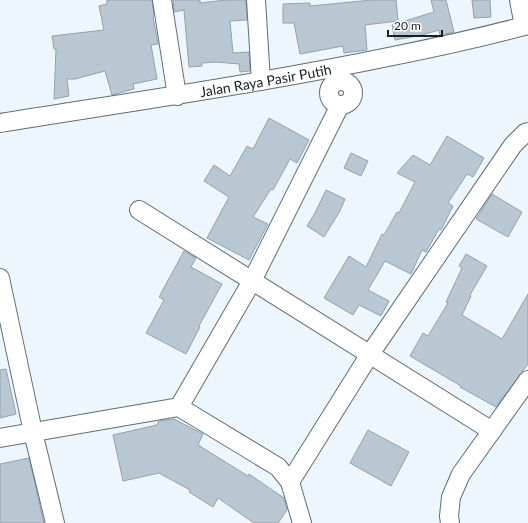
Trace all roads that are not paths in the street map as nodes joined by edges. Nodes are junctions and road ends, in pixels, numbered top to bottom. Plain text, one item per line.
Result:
1 (162, 0) edge
2 (256, 0) edge
3 (519, 0) edge
4 (526, 26) edge
5 (261, 81) junction
6 (177, 96) junction
7 (340, 105) dead end
8 (0, 123) edge
9 (528, 132) edge
10 (139, 210) dead end
11 (0, 278) edge
12 (252, 281) junction
13 (370, 354) junction
14 (528, 380) edge
15 (179, 407) junction
16 (492, 431) junction
17 (33, 432) junction
18 (0, 438) edge
19 (290, 482) junction
20 (56, 523) edge
21 (302, 523) edge
22 (450, 523) edge

1 - 6 street
2 - 5 street
3 - 4 street
4 - 5 street, Jalan Raya Pasir Putih
5 - 6 street, Jalan Raya Pasir Putih
6 - 8 street, Jalan Raya Pasir Putih
7 - 12 street
9 - 13 street
10 - 12 street
11 - 17 street
12 - 13 street
12 - 15 street
13 - 16 street
13 - 19 street
14 - 16 street
15 - 17 street
15 - 19 street
16 - 22 street
17 - 18 street
17 - 20 street
19 - 21 street

